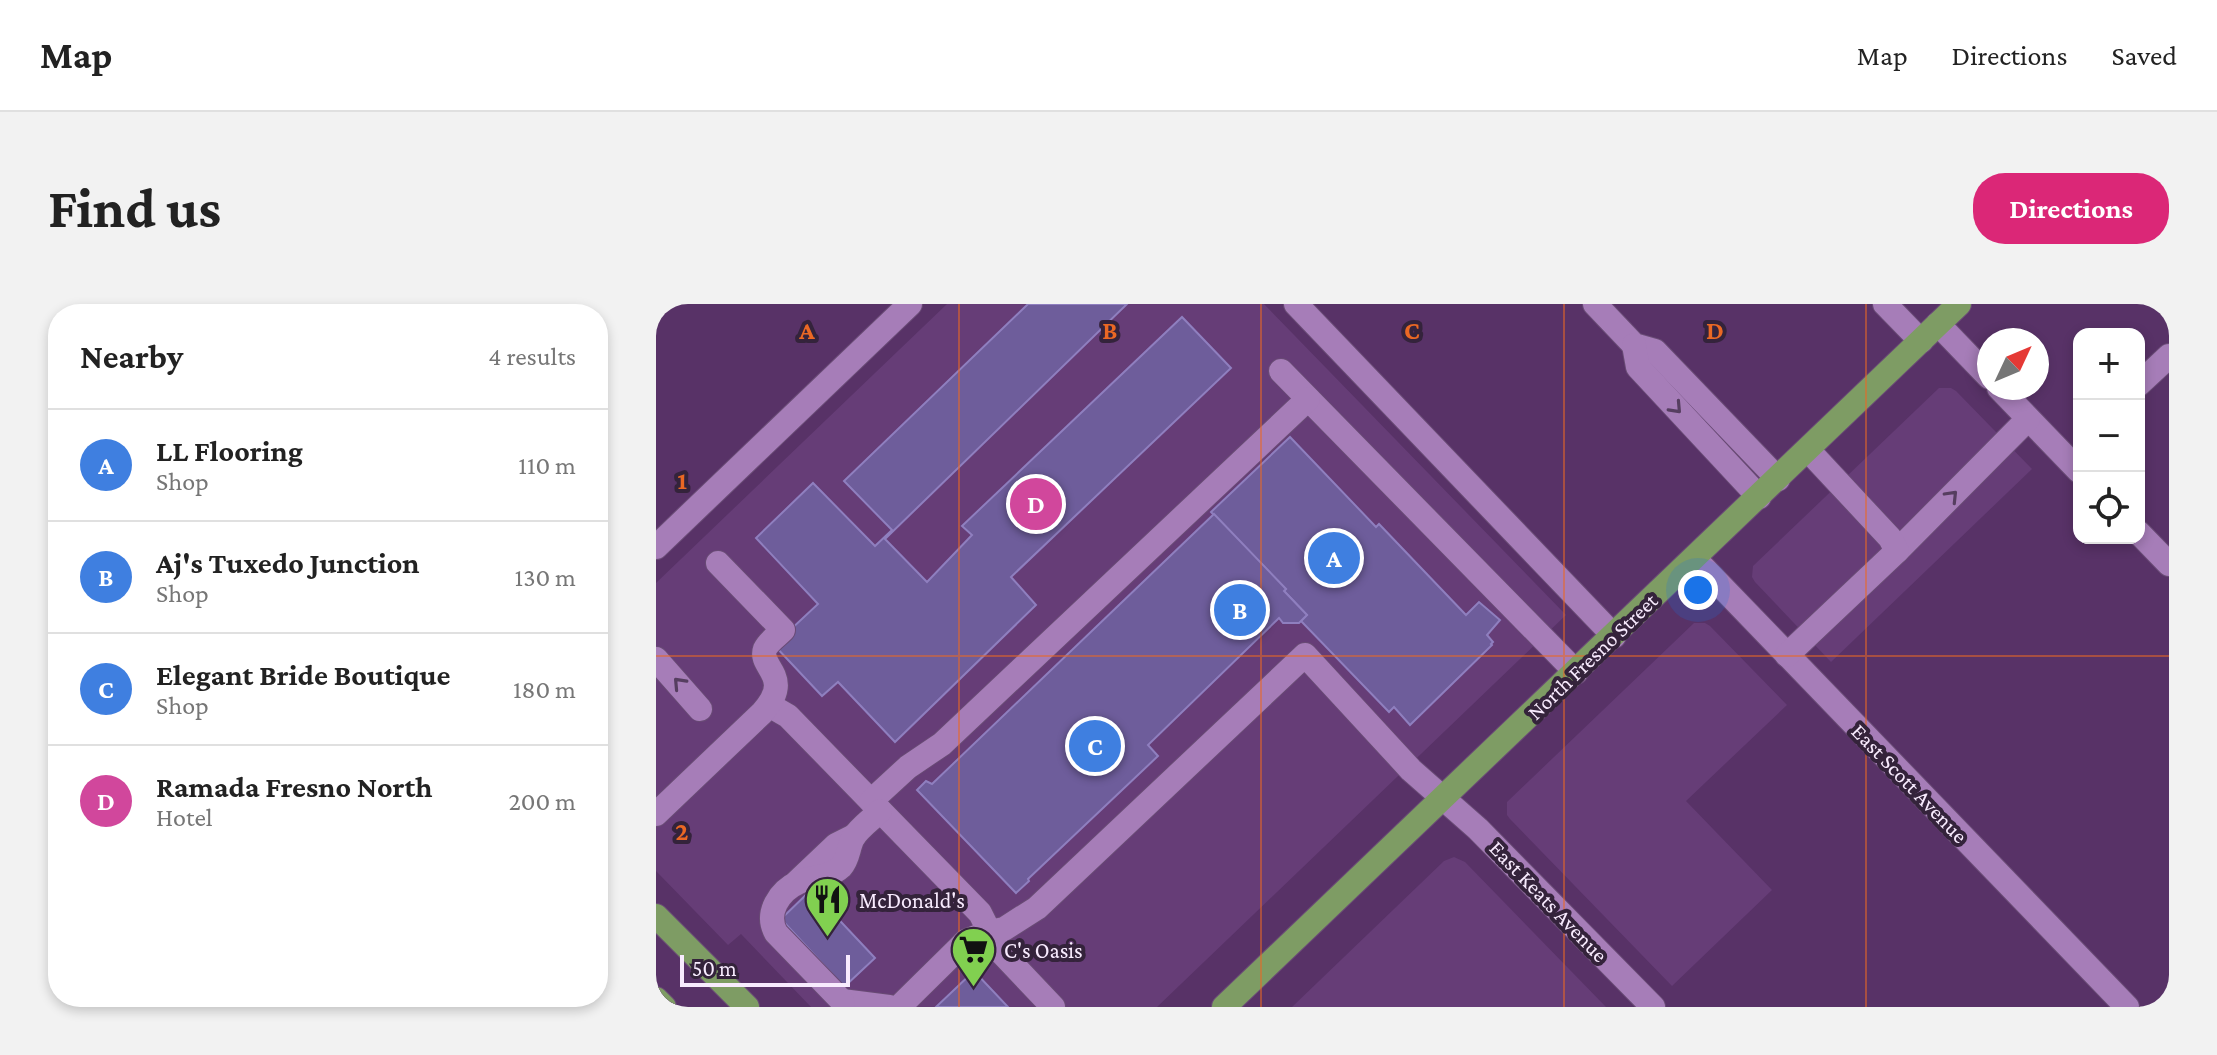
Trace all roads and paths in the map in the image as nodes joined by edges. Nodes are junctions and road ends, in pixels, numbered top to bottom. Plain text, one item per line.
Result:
1 (910, 304) edge
2 (1296, 304) edge
3 (1595, 304) edge
4 (1885, 304) edge
5 (1943, 317) edge
6 (1634, 345) junction
7 (2169, 356) edge
8 (1977, 361) edge
9 (1281, 371) dead end
10 (2145, 378) edge
11 (1308, 399) junction
12 (2010, 400) edge
13 (2028, 419) junction
14 (1808, 450) junction
15 (2073, 454) edge
16 (1778, 479) junction
17 (1759, 497) junction
18 (2145, 539) edge
19 (656, 547) edge
20 (1897, 551) junction
21 (1695, 559) junction
22 (718, 563) dead end
23 (2169, 564) edge
24 (1614, 636) junction
25 (1787, 655) junction
26 (656, 659) edge
27 (1576, 672) junction
28 (769, 705) junction
29 (700, 709) dead end
30 (1442, 798) junction
31 (876, 806) junction
32 (656, 814) edge
33 (656, 916) edge
34 (989, 932) junction
35 (656, 999) edge
36 (843, 1004) edge
37 (664, 1007) edge
38 (747, 1007) edge
39 (889, 1007) edge
40 (899, 1007) edge
41 (1053, 1007) edge
42 (1224, 1007) edge
43 (1653, 1007) edge
44 (2127, 1007) edge

1 - 19 street
2 - 24 street
3 - 6 street
4 - 5 street
5 - 8 street
5 - 14 main road, North Fresno Street
6 - 16 street
6 -> 17 street
7 - 10 street
9 - 11 street
11 - 27 street
11 - 31 street
12 - 13 street
13 - 15 street
20 -> 13 street
14 - 16 main road, North Fresno Street
14 - 20 street
16 - 17 main road, North Fresno Street
17 - 21 main road, North Fresno Street
18 - 23 street
20 - 25 street
21 - 24 main road, North Fresno Street
21 - 25 street, East Scott Avenue
22 - 28 street
24 - 27 main road, North Fresno Street
25 - 44 street, East Scott Avenue
29 -> 26 street
27 - 30 main road, North Fresno Street
28 - 31 street
28 - 32 street
30 - 34 street, East Keats Avenue
30 - 42 main road, North Fresno Street
30 - 43 street, East Keats Avenue
31 - 34 street
31 - 36 street
33 - 38 main road
34 - 40 street
34 - 41 street
35 - 37 main road
36 - 39 street

